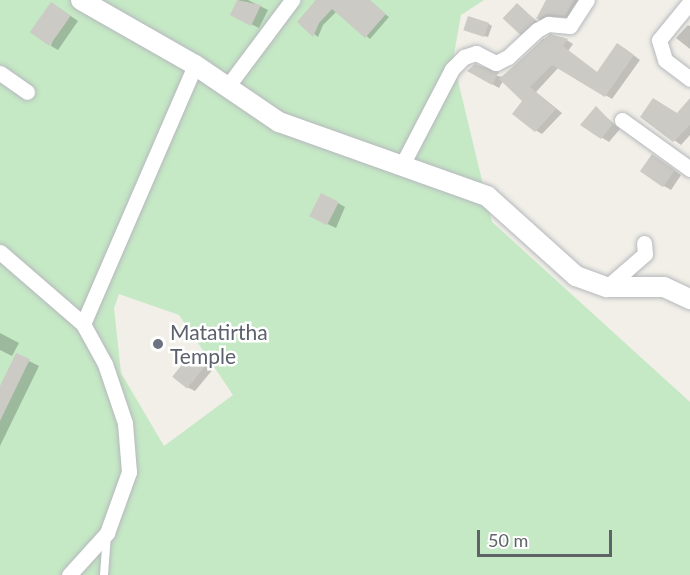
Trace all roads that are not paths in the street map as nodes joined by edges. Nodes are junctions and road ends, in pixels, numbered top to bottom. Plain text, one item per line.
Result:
1 (81, 0) edge
2 (292, 0) edge
3 (587, 0) edge
4 (690, 2) edge
5 (195, 65) junction
6 (0, 73) edge
7 (690, 79) edge
8 (227, 87) junction
9 (27, 92) dead end
10 (622, 120) dead end
11 (402, 165) junction
12 (690, 169) edge
13 (644, 243) dead end
14 (0, 252) edge
15 (607, 286) junction
16 (690, 299) edge
17 (83, 324) junction
18 (107, 533) junction
19 (69, 575) edge
20 (104, 575) edge

1 - 5 street
2 - 8 street
3 - 11 street
4 - 7 street
5 - 8 street
5 - 17 street
6 - 9 street
8 - 11 street
10 - 12 street
11 - 15 street
13 - 15 street
14 - 17 street
15 - 16 street
17 - 18 street
18 - 19 street
18 - 20 lane

